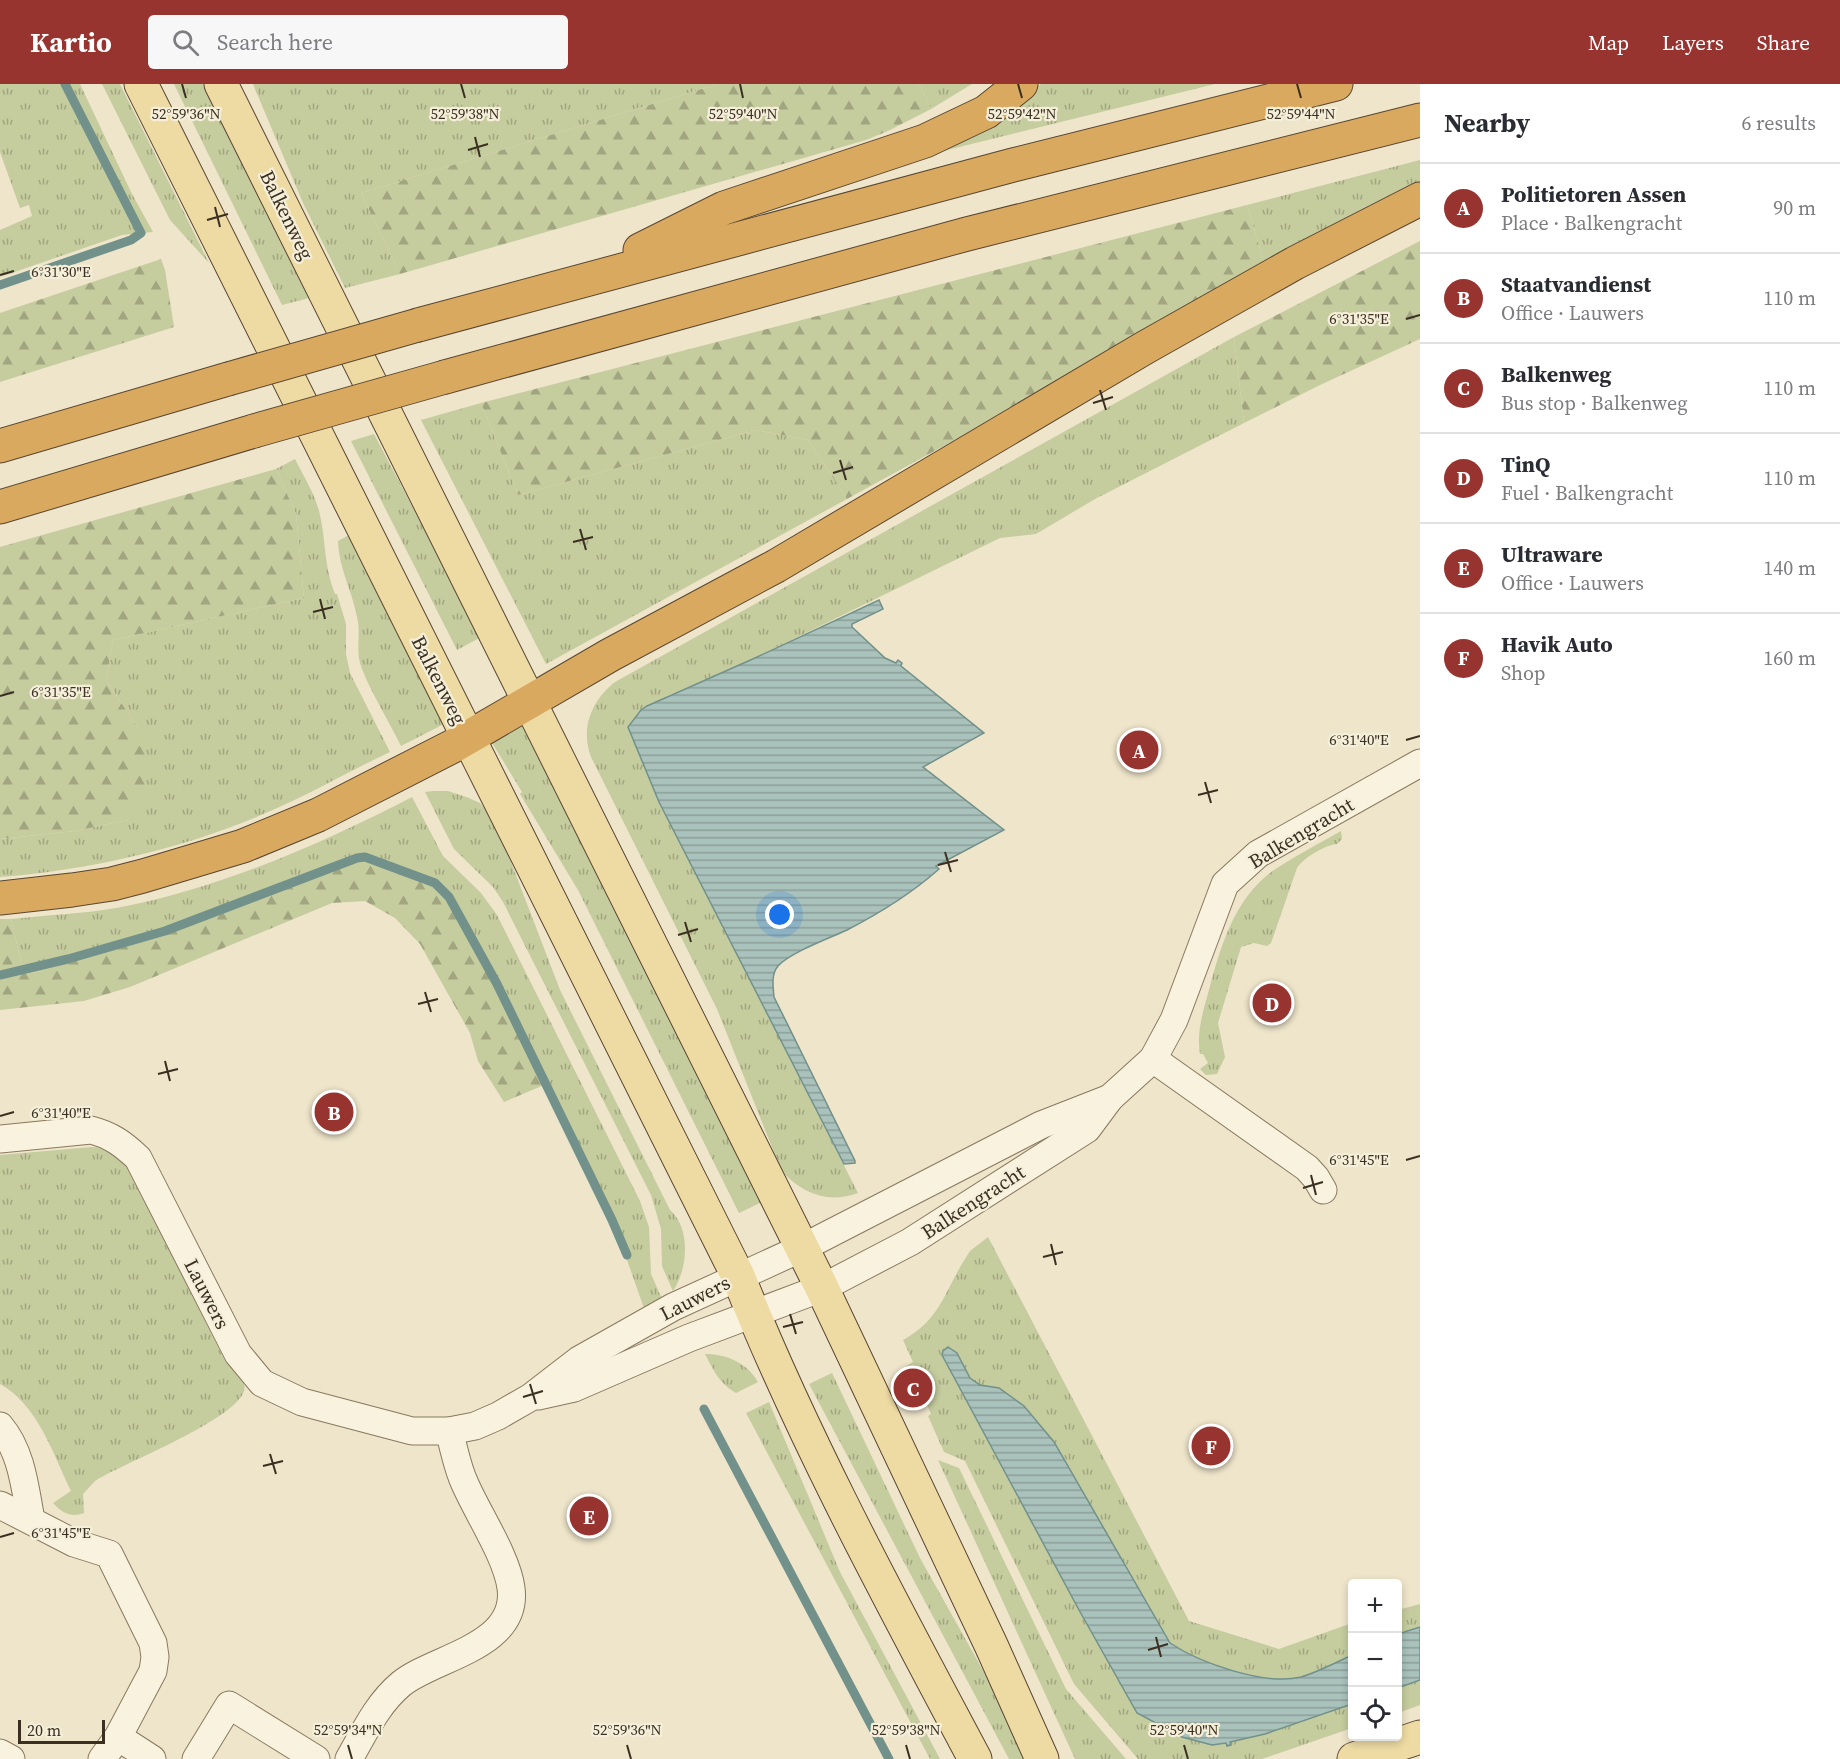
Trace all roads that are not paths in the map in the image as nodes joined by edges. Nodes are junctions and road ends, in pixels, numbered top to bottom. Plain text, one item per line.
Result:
1 (141, 84) edge
2 (221, 84) edge
3 (1021, 84) edge
4 (1336, 84) edge
5 (1420, 120) edge
6 (1420, 199) edge
7 (581, 280) junction
8 (0, 446) edge
9 (0, 507) edge
10 (530, 702) junction
11 (468, 738) junction
12 (1420, 764) edge
13 (0, 898) edge
14 (1153, 1059) junction
15 (1110, 1098) junction
16 (0, 1139) edge
17 (1323, 1190) dead end
18 (802, 1248) junction
19 (738, 1276) junction
20 (822, 1288) junction
21 (753, 1314) junction
22 (531, 1397) junction
23 (0, 1426) edge
24 (449, 1431) junction
25 (0, 1505) edge
26 (31, 1520) junction
27 (118, 1737) junction
28 (1420, 1737) edge
29 (0, 1753) edge
30 (11, 1759) edge
31 (102, 1759) edge
32 (152, 1759) edge
33 (196, 1759) edge
34 (316, 1759) edge
35 (349, 1759) edge
36 (975, 1759) edge
37 (1042, 1759) edge
38 (1354, 1759) edge

1 - 11 main road, Balkenweg
2 - 10 main road, Balkenweg
3 - 7 highway
4 - 7 highway
5 - 9 highway, bridge
6 - 10 highway
7 - 8 highway, bridge
10 - 11 highway
10 - 18 main road, Balkenweg
11 - 13 highway
11 - 19 main road, Balkenweg
12 - 14 street, Balkengracht
14 - 15 street, Balkengracht
14 - 17 street
15 - 18 street, Balkengracht
15 - 20 street, Balkengracht
16 - 24 street, Lauwers
18 - 19 street
18 - 20 main road, Balkenweg
19 - 21 main road, Balkenweg
19 - 22 street, Lauwers
20 - 21 street
20 - 37 main road, Balkenweg
21 - 22 street, Lauwers
21 - 36 main road, Balkenweg
22 - 24 street, Lauwers
23 - 26 street
24 - 35 street
25 - 26 street
26 - 27 street
27 - 31 street
27 - 32 street
28 - 38 main road
29 - 30 street
33 - 34 street

